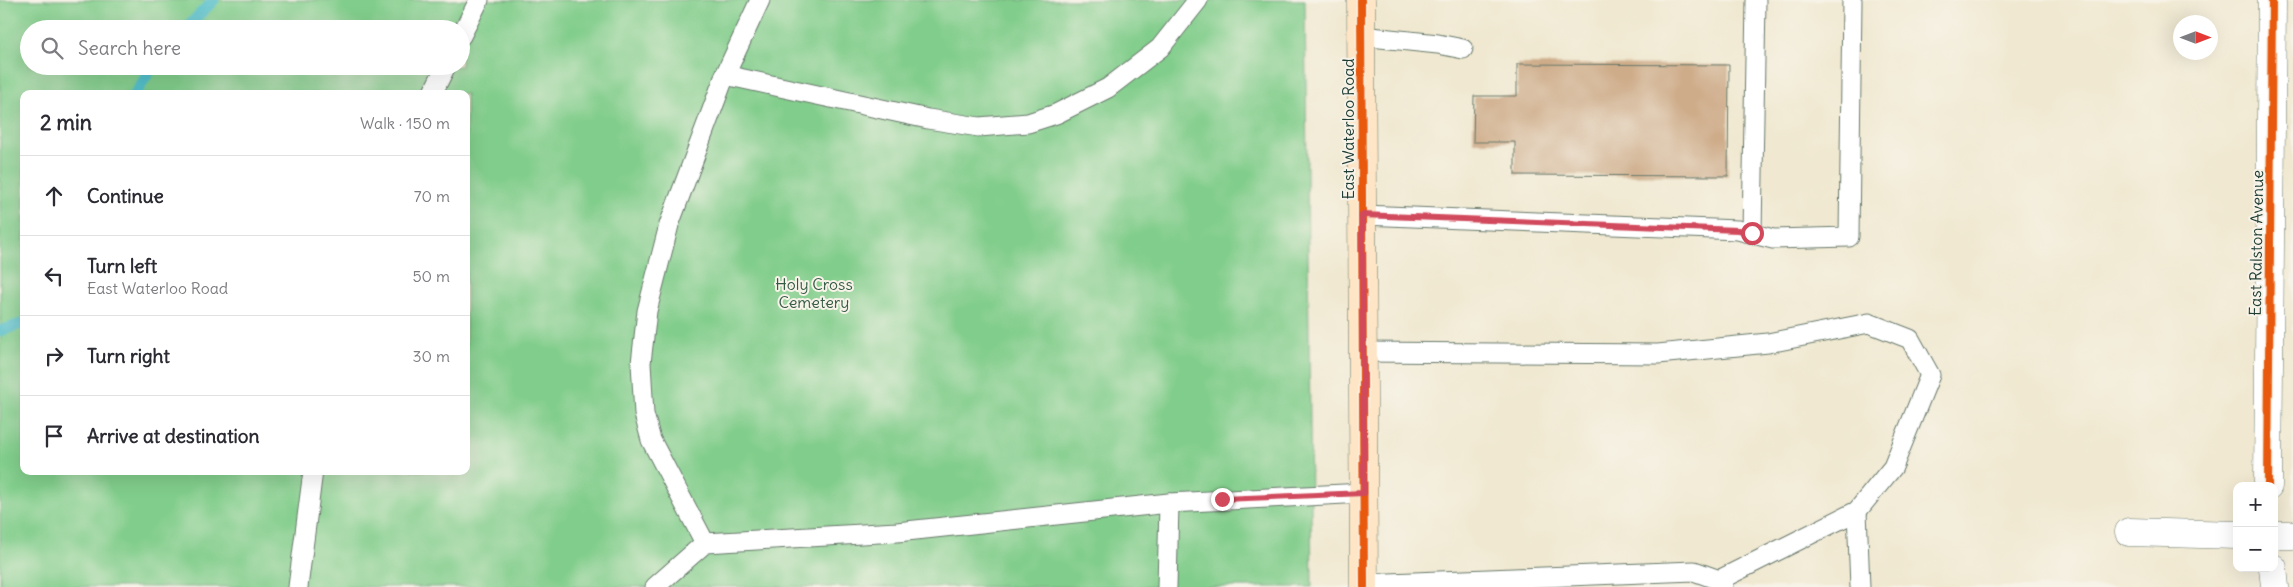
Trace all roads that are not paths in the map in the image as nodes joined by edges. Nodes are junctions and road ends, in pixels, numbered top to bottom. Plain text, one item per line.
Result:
1 (479, 0) edge
2 (760, 0) edge
3 (1198, 0) edge
4 (1361, 0) edge
5 (1756, 0) edge
6 (1852, 0) edge
7 (2272, 0) edge
8 (469, 20) edge
9 (1361, 36) junction
10 (1464, 49) dead end
11 (442, 75) edge
12 (725, 75) junction
13 (434, 90) edge
14 (1362, 215) junction
15 (1752, 233) junction
16 (1363, 352) junction
17 (312, 475) edge
18 (2268, 482) edge
19 (1364, 493) junction
20 (1169, 503) junction
21 (1857, 511) junction
22 (2129, 532) dead end
23 (2233, 535) edge
24 (2278, 535) edge
25 (2293, 535) edge
26 (705, 543) junction
27 (2273, 572) edge
28 (1531, 582) edge
29 (1721, 584) edge
30 (1364, 585) edge
31 (298, 587) edge
32 (655, 587) edge
33 (1167, 587) edge
34 (1860, 587) edge
35 (2275, 587) edge

1 - 8 lane
2 - 12 lane
3 - 12 lane
4 - 9 main road, East Waterloo Road
5 - 15 lane
6 - 15 lane
7 - 18 street, East Ralston Avenue
9 - 10 lane
9 - 14 main road, East Waterloo Road
11 - 13 lane
12 - 26 lane
14 - 15 lane
14 - 16 main road, East Waterloo Road
16 - 19 main road, East Waterloo Road
16 - 21 lane
17 - 31 lane
19 - 20 lane
19 - 30 main road, East Waterloo Road
20 - 26 lane
20 - 33 lane
21 - 29 lane
21 - 34 lane
22 - 23 street
24 - 25 street
26 - 32 lane
27 - 35 street
28 - 29 lane
28 - 30 lane

